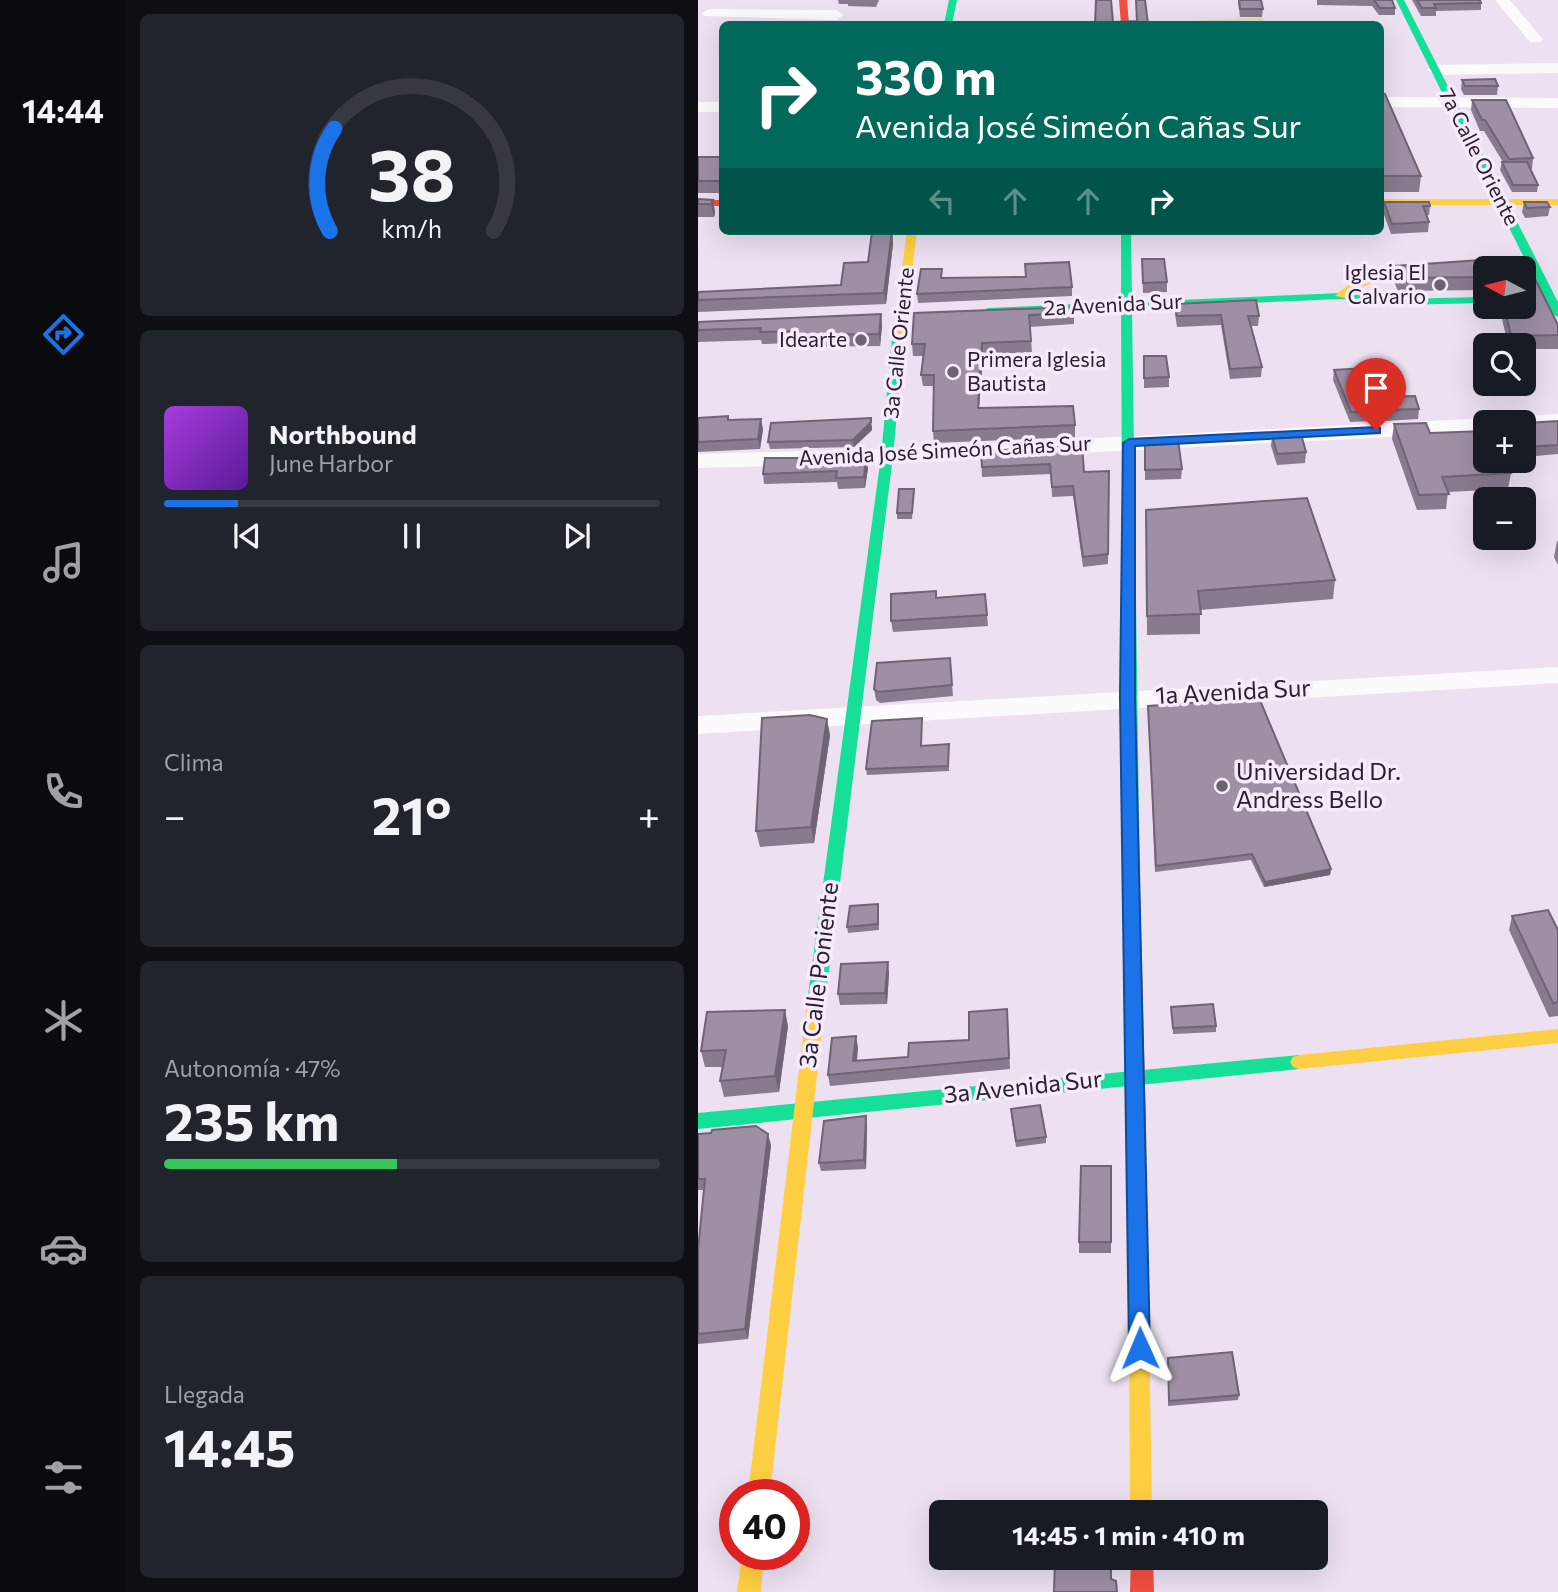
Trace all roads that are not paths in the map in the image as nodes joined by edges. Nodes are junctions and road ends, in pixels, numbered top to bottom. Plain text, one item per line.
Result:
1 (953, 0) edge
2 (1123, 0) edge
3 (1400, 0) edge
4 (1502, 0) edge
5 (714, 7) edge
6 (836, 15) dead end
7 (949, 21) edge
8 (1125, 21) edge
9 (698, 31) edge
10 (1535, 39) dead end
11 (1558, 68) edge
12 (1435, 71) junction
13 (1384, 102) edge
14 (1450, 102) junction
15 (1558, 103) edge
16 (698, 107) edge
17 (719, 107) edge
18 (1384, 202) edge
19 (1502, 202) junction
20 (1558, 202) edge
21 (698, 203) edge
22 (719, 203) edge
23 (912, 235) edge
24 (1126, 235) edge
25 (1530, 256) edge
26 (1459, 264) edge
27 (1536, 269) edge
28 (1341, 296) junction
29 (1473, 300) edge
30 (1551, 303) edge
31 (1127, 304) junction
32 (966, 312) edge
33 (1558, 421) edge
34 (1536, 422) edge
35 (1473, 426) edge
36 (1129, 443) junction
37 (887, 456) junction
38 (698, 461) edge
39 (1558, 675) edge
40 (1127, 698) junction
41 (851, 717) junction
42 (698, 725) edge
43 (1558, 1036) edge
44 (1136, 1076) junction
45 (802, 1110) junction
46 (698, 1121) edge
47 (761, 1479) edge
48 (1141, 1500) edge
49 (751, 1570) edge
50 (1142, 1570) edge
51 (749, 1592) edge
52 (1142, 1592) edge

1 - 7 street
2 - 8 street
3 - 12 street, 7a Calle Oriente
4 - 10 street
5 - 6 street
5 - 9 street
11 - 12 street
12 - 14 street, 7a Calle Oriente
13 - 14 street
14 - 15 street
14 - 19 street, 7a Calle Oriente
16 - 17 street
18 - 19 street
19 - 20 street
19 - 25 street, 7a Calle Oriente
21 - 22 street
23 - 37 street, 3a Calle Oriente
24 - 31 street
26 - 28 street
27 - 30 street, 7a Calle Oriente
28 - 29 street, 2a Avenida Sur
28 - 31 street, 2a Avenida Sur
31 - 32 street, 2a Avenida Sur
31 - 36 street
33 - 34 street
35 - 36 street, Avenida José Simeón Cañas Sur
36 - 37 street, Avenida José Simeón Cañas Sur
36 - 40 street
37 - 38 street, Avenida José Simeón Cañas Sur
37 - 41 street, 3a Calle Poniente
39 - 40 street, 1a Avenida Sur
40 - 41 street, 1a Avenida Sur
40 - 44 street
41 - 42 street, 1a Avenida Sur
41 - 45 street, 3a Calle Poniente
43 - 44 street, 3a Avenida Sur
44 - 45 street, 3a Avenida Sur
44 - 48 street
45 - 46 street, 3a Avenida Sur
45 - 47 street, 3a Calle Poniente
49 - 51 street
50 - 52 street

